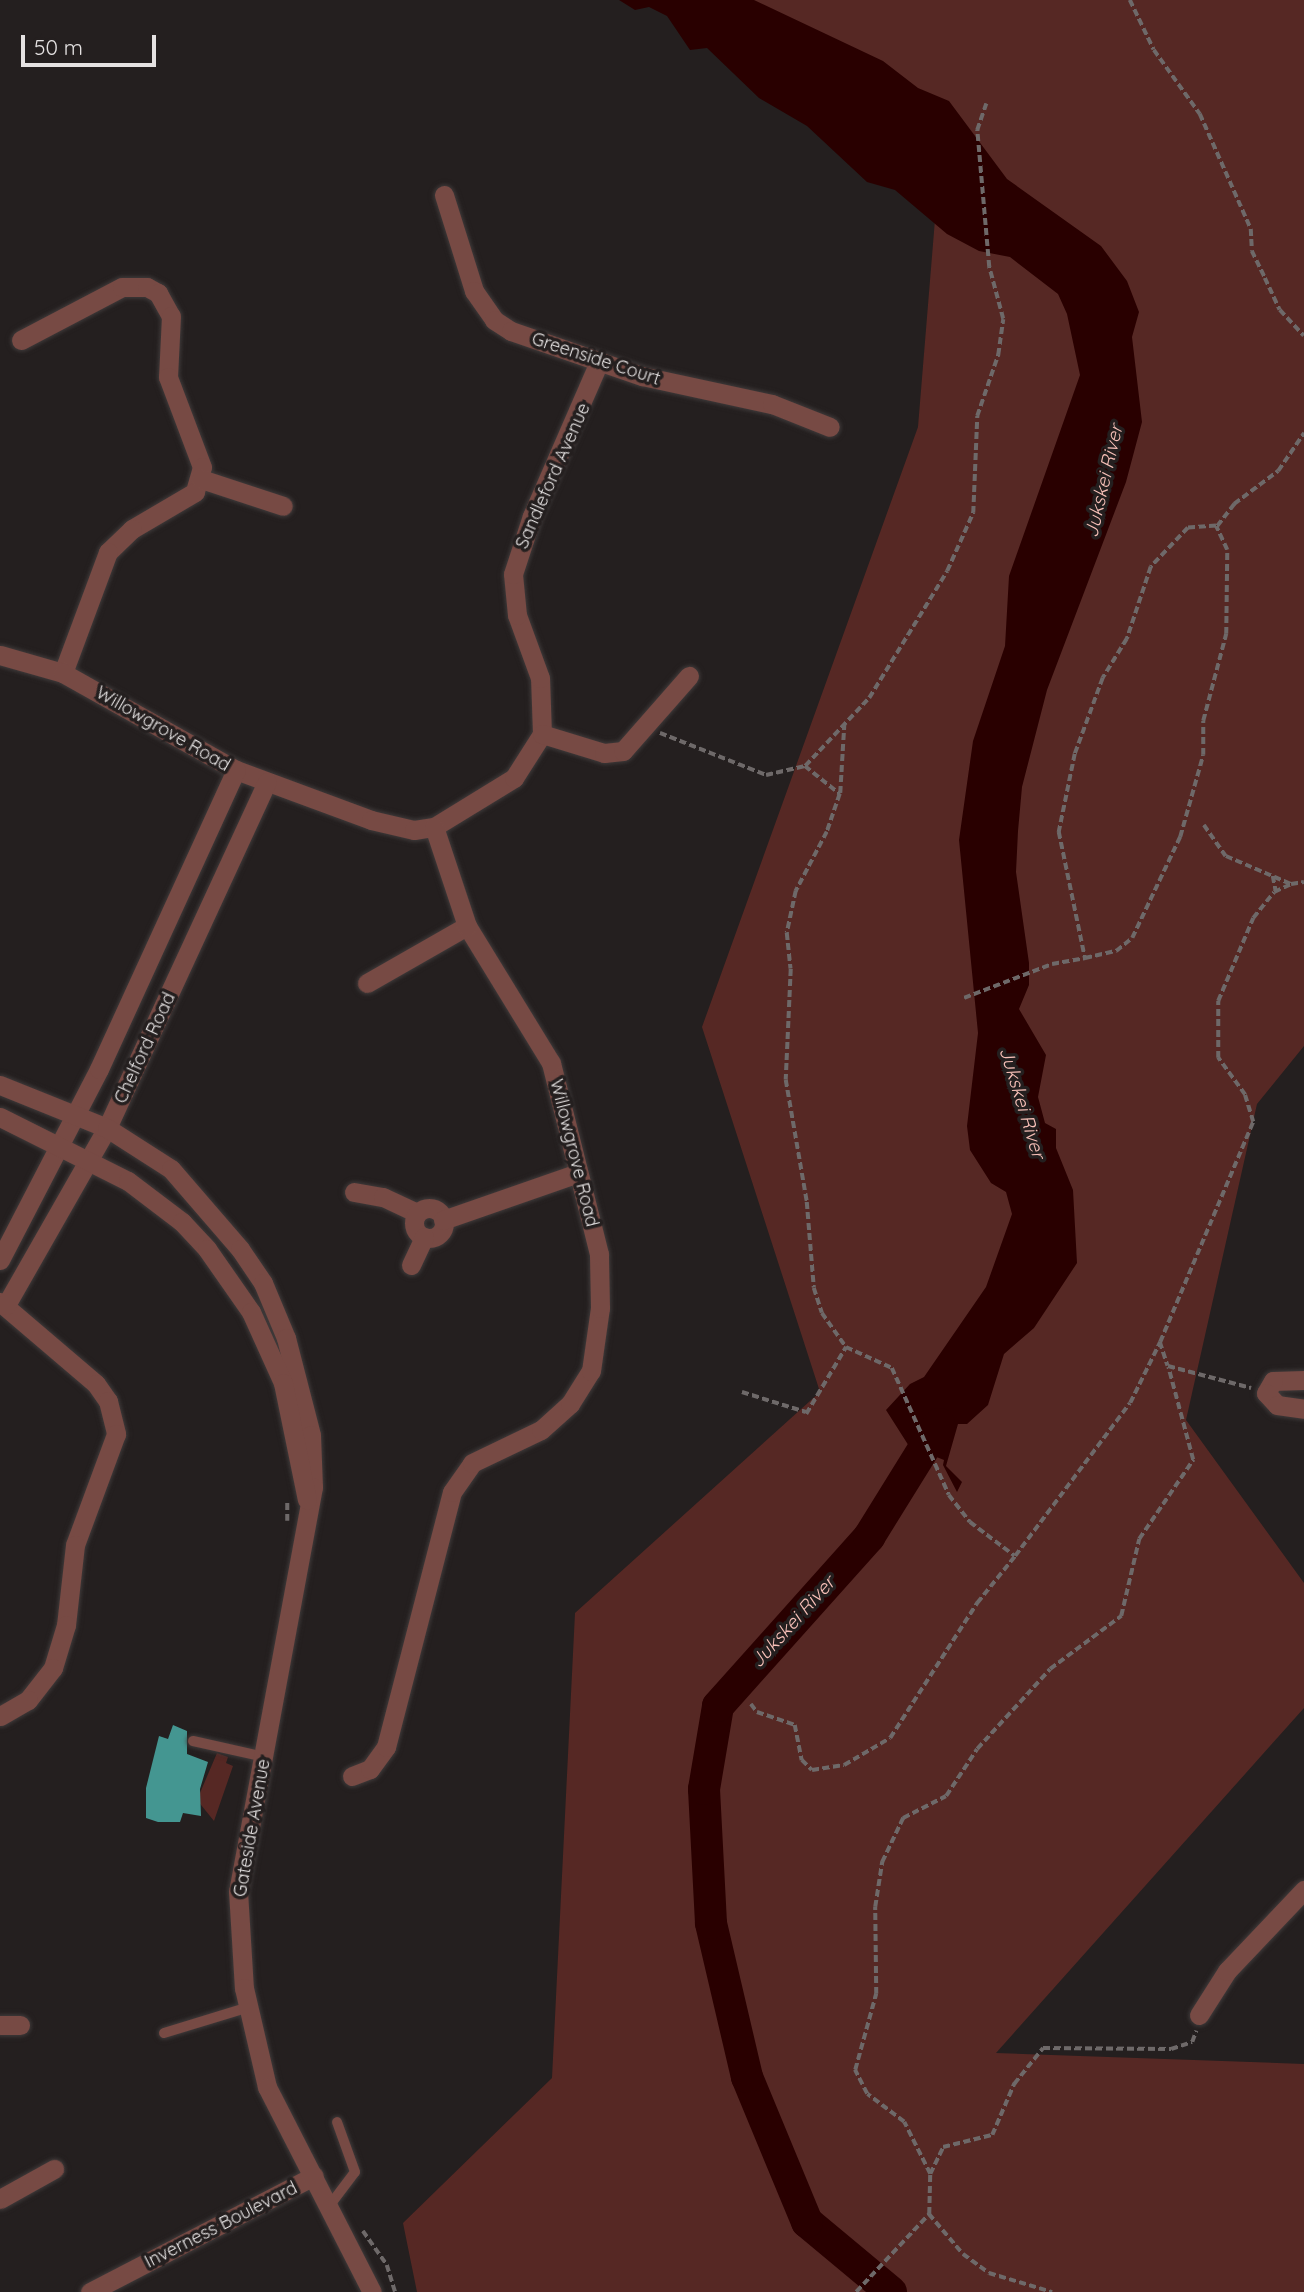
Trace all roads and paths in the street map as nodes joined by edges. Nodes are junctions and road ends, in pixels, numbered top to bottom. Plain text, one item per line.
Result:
1 (1130, 0) edge
2 (986, 104) dead end
3 (444, 195) dead end
4 (1304, 336) edge
5 (20, 340) dead end
6 (600, 362) junction
7 (830, 427) dead end
8 (1304, 433) edge
9 (201, 479) junction
10 (283, 506) dead end
11 (1216, 526) junction
12 (0, 655) edge
13 (63, 673) junction
14 (689, 676) dead end
15 (650, 725) junction
16 (844, 725) junction
17 (542, 734) junction
18 (805, 766) junction
19 (236, 770) junction
20 (267, 782) junction
21 (840, 794) junction
22 (1204, 825) dead end
23 (434, 827) junction
24 (1272, 874) junction
25 (1304, 882) edge
26 (1291, 884) junction
27 (1276, 891) junction
28 (467, 926) junction
29 (1085, 958) junction
30 (367, 983) dead end
31 (964, 998) dead end
32 (0, 1084) edge
33 (74, 1112) junction
34 (0, 1117) edge
35 (107, 1128) junction
36 (58, 1142) junction
37 (91, 1160) junction
38 (578, 1173) junction
39 (37, 1187) junction
40 (354, 1192) dead end
41 (64, 1201) junction
42 (417, 1213) junction
43 (443, 1220) junction
44 (424, 1237) junction
45 (0, 1260) edge
46 (411, 1265) dead end
47 (3, 1304) edge
48 (1160, 1342) junction
49 (846, 1347) junction
50 (1168, 1366) junction
51 (1304, 1380) edge
52 (742, 1392) dead end
53 (1266, 1393) junction
54 (1304, 1409) edge
55 (286, 1490) dead end
56 (309, 1507) junction
57 (286, 1529) dead end
58 (1015, 1556) junction
59 (751, 1704) dead end
60 (0, 1716) edge
61 (193, 1741) dead end
62 (265, 1757) junction
63 (352, 1776) dead end
64 (1304, 1890) edge
65 (1294, 1911) edge
66 (246, 2008) junction
67 (1199, 2015) joint
68 (164, 2034) dead end
69 (337, 2122) dead end
70 (54, 2169) dead end
71 (930, 2174) junction
72 (314, 2176) junction
73 (0, 2199) edge
74 (330, 2205) junction
75 (929, 2214) junction
76 (358, 2222) dead end
77 (90, 2292) edge
78 (373, 2292) edge
79 (395, 2292) edge
80 (856, 2292) edge
81 (1052, 2292) edge

1 - 4 path
2 - 16 path
3 - 6 street, Greenside Court
5 - 9 street
6 - 7 street, Greenside Court
6 - 17 street, Sandleford Avenue
8 - 11 path
9 - 10 street
9 - 13 street
11 - 29 path
11 - 29 path
12 - 13 street, Willowgrove Road
13 - 19 street, Willowgrove Road
14 - 15 street
15 - 17 street
15 - 18 path
16 - 18 path
16 - 21 path
17 - 23 street
18 - 21 path
19 - 20 street, Willowgrove Road
19 - 33 street, Chelford Road
20 - 23 street, Willowgrove Road
20 - 35 street, Chelford Road
21 - 49 path
22 - 24 path
23 - 28 street, Willowgrove Road
24 - 26 path
24 - 27 path
25 - 26 path
26 - 27 path
27 - 48 path
28 - 30 street
28 - 38 street, Willowgrove Road
29 - 31 path
32 - 33 street, Gateside Avenue
33 - 35 street, Gateside Avenue
33 - 36 street, Chelford Road
34 - 36 street, Gateside Avenue
35 - 37 street, Chelford Road
35 - 56 street, Gateside Avenue
36 - 37 street, Gateside Avenue
36 - 39 street, Chelford Road
37 - 41 street, Chelford Road
37 - 56 street, Gateside Avenue
38 - 43 street
38 - 63 street, Willowgrove Road
39 - 41 street
39 - 45 street, Chelford Road
40 - 42 street
41 - 47 street, Chelford Road
42 - 43 street
42 - 44 street
43 - 44 street
44 - 46 street
47 - 60 street
48 - 50 path
48 - 58 path
49 - 52 path
49 - 58 path
50 - 53 path
50 - 71 path
51 - 53 street
53 - 54 street
55 - 57 path
56 - 62 street, Gateside Avenue
58 - 59 path
61 - 62 lane
62 - 66 street, Gateside Avenue
64 - 65 street
65 - 67 street
66 - 68 lane
66 - 72 street, Gateside Avenue
67 - 71 path
69 - 74 lane
70 - 73 street
71 - 75 path
72 - 74 street, Gateside Avenue
72 - 77 street, Inverness Boulevard
74 - 78 street, Gateside Avenue
75 - 80 path
75 - 81 path
76 - 79 path

